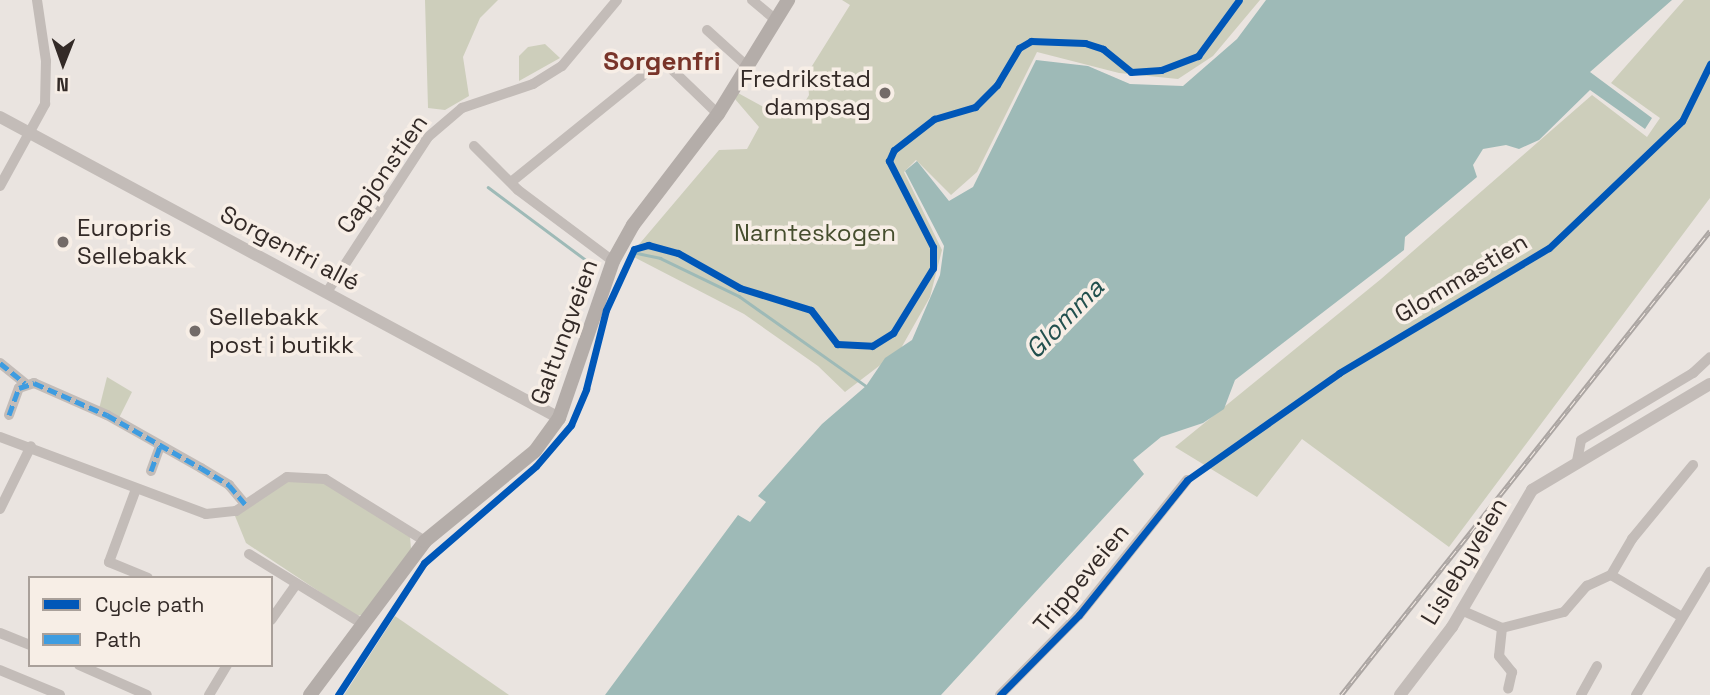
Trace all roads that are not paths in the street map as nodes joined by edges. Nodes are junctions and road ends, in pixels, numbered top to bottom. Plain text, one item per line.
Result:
1 (37, 0) edge
2 (617, 0) edge
3 (752, 0) edge
4 (788, 0) edge
5 (776, 20) junction
6 (707, 30) dead end
7 (748, 67) junction
8 (718, 114) junction
9 (0, 117) edge
10 (29, 133) junction
11 (474, 146) dead end
12 (511, 182) junction
13 (0, 186) edge
14 (613, 261) junction
15 (327, 292) junction
16 (1710, 357) edge
17 (0, 363) edge
18 (25, 383) junction
19 (1710, 384) edge
20 (9, 415) dead end
21 (559, 418) junction
22 (0, 437) edge
23 (31, 446) junction
24 (160, 446) junction
25 (1577, 461) junction
26 (1693, 465) dead end
27 (151, 471) dead end
28 (1187, 480) dead end
29 (136, 489) junction
30 (245, 505) junction
31 (0, 509) edge
32 (425, 541) junction
33 (249, 554) dead end
34 (1710, 572) edge
35 (1611, 575) junction
36 (143, 576) edge
37 (296, 586) junction
38 (1461, 610) junction
39 (273, 617) edge
40 (1682, 617) junction
41 (363, 624) junction
42 (1502, 628) junction
43 (0, 633) edge
44 (28, 644) edge
45 (1597, 666) dead end
46 (83, 667) edge
47 (226, 667) edge
48 (0, 670) edge
49 (1507, 689) dead end
50 (60, 695) edge
51 (146, 695) edge
52 (209, 695) edge
53 (310, 695) edge
54 (1000, 695) edge
55 (1399, 695) edge
56 (1581, 695) edge
57 (1636, 695) edge

1 - 10 street
2 - 15 street, Capjonstien
3 - 5 street
4 - 5 main road, Galtungveien
5 - 7 main road, Galtungveien
6 - 7 street
7 - 8 main road, Galtungveien
8 - 12 street
8 - 14 main road, Galtungveien
9 - 10 street, Sorgenfri allé
10 - 13 street
10 - 15 street, Sorgenfri allé
11 - 12 street
12 - 14 street
14 - 21 main road, Galtungveien
15 - 21 street, Sorgenfri allé
16 - 25 street, Lislebyveien
17 - 18 street
18 - 20 street
18 - 24 street
19 - 25 street, Lislebyveien
21 - 32 main road, Galtungveien
22 - 23 street
23 - 29 street
23 - 31 street
24 - 27 street
24 - 30 street
25 - 38 street, Lislebyveien
26 - 35 street
28 - 54 street, Trippeveien
29 - 30 street
29 - 36 street
30 - 32 street
32 - 41 main road, Galtungveien
33 - 37 street
34 - 40 street
35 - 40 street
35 - 42 street
37 - 39 street
37 - 41 street
38 - 42 street
38 - 55 street, Lislebyveien
40 - 57 street
41 - 53 main road, Galtungveien
42 - 49 street
43 - 44 street
45 - 56 street
46 - 51 street
47 - 52 street
48 - 50 street

